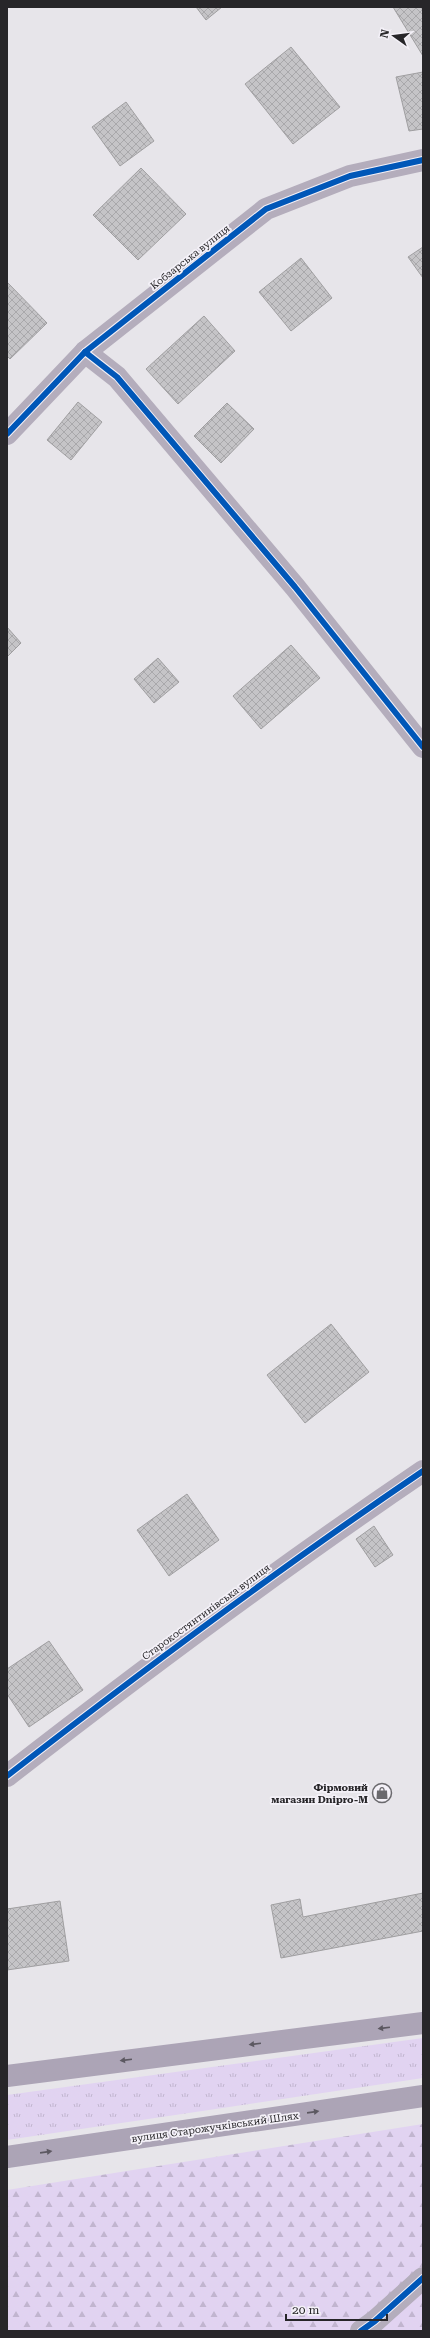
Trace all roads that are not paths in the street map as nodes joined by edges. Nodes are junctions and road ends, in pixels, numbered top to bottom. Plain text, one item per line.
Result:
1 (423, 160) edge
2 (85, 352) junction
3 (7, 434) edge
4 (423, 748) edge
5 (423, 1471) edge
6 (7, 1776) edge
7 (423, 2023) edge
8 (7, 2076) edge
9 (423, 2096) edge
10 (7, 2157) edge
11 (423, 2278) edge
12 (361, 2331) edge

1 - 2 street, Кобзарська вулиця
2 - 3 street, Кобзарська вулиця
2 - 4 street
5 - 6 street, Старокостянтинівська вулиця
7 -> 8 main road
10 -> 9 main road, вулиця Старожучківський Шлях
11 - 12 street

